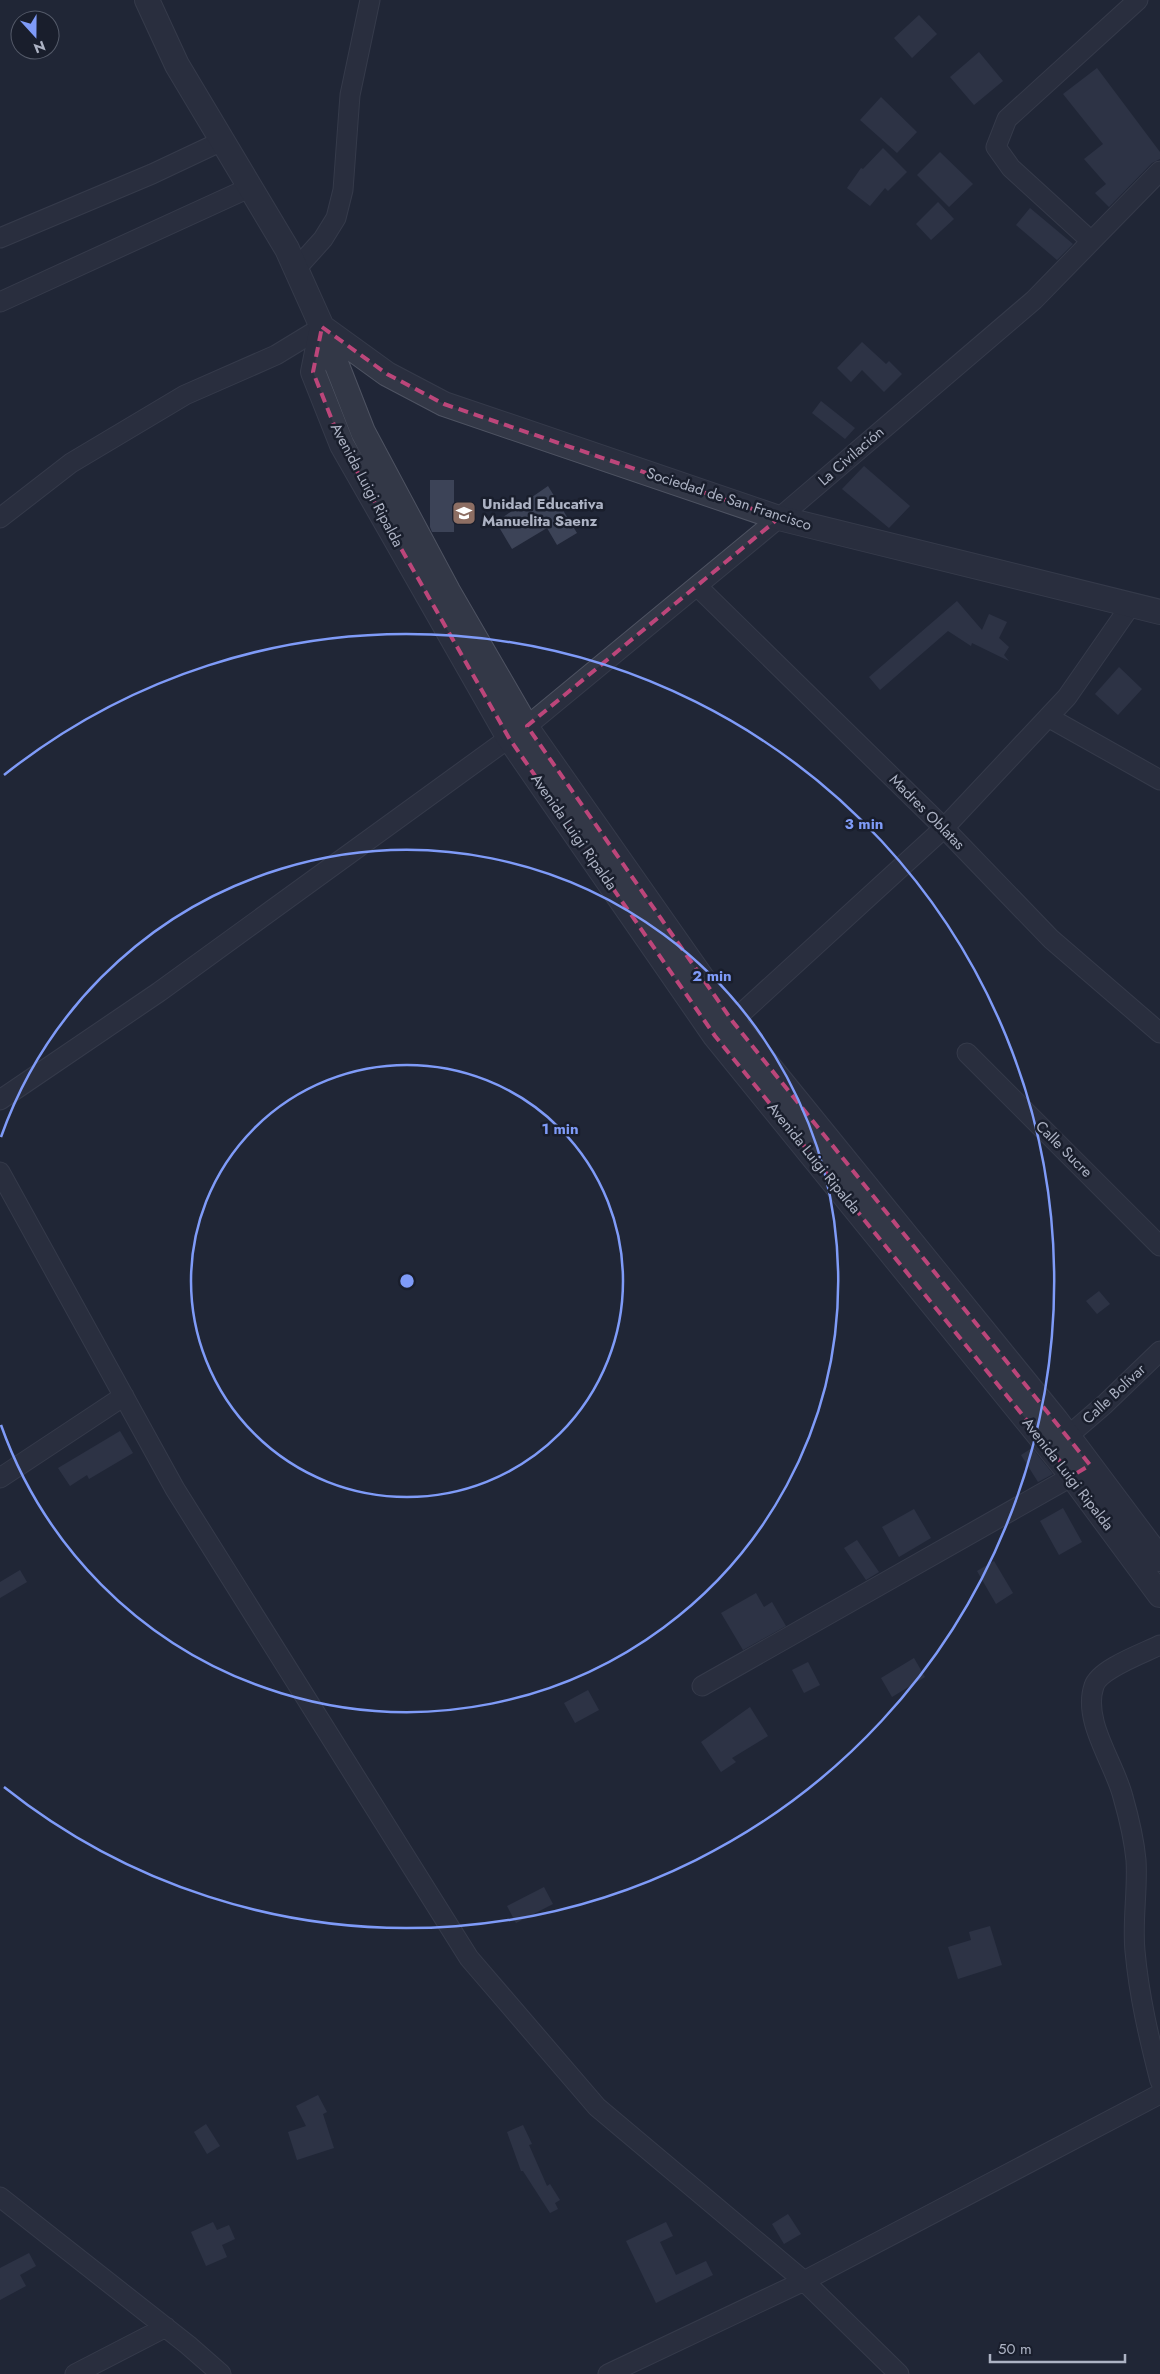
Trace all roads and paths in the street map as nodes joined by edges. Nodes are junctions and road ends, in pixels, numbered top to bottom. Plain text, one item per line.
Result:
1 (146, 0) edge
2 (370, 0) edge
3 (1138, 0) edge
4 (222, 141) junction
5 (1160, 170) edge
6 (251, 188) junction
7 (0, 238) edge
8 (1091, 241) junction
9 (296, 269) junction
10 (0, 302) edge
11 (322, 327) junction
12 (3, 512) edge
13 (779, 518) junction
14 (697, 586) junction
15 (1131, 606) junction
16 (1160, 612) edge
17 (1048, 717) junction
18 (518, 732) junction
19 (1160, 780) edge
20 (944, 828) junction
21 (1156, 1023) edge
22 (724, 1029) junction
23 (967, 1053) dead end
24 (0, 1100) edge
25 (0, 1172) edge
26 (1160, 1246) edge
27 (1160, 1351) edge
28 (124, 1396) junction
29 (1068, 1436) junction
30 (1081, 1471) junction
31 (0, 1478) edge
32 (1160, 1559) edge
33 (1160, 1595) edge
34 (1160, 1645) edge
35 (702, 1686) dead end
36 (1160, 2081) edge
37 (1160, 2094) edge
38 (0, 2197) edge
39 (804, 2281) junction
40 (166, 2327) junction
41 (75, 2374) edge
42 (221, 2374) edge
43 (608, 2374) edge
44 (898, 2374) edge

1 - 4 street, Avenida Luigi Ripalda
2 - 9 street
3 - 8 street
4 - 6 street, Avenida Luigi Ripalda
4 - 7 street
5 - 8 street, La Civilación
6 - 9 street, Avenida Luigi Ripalda
6 - 10 street
8 - 13 street, La Civilación
9 - 11 street, Avenida Luigi Ripalda
11 - 12 street
11 - 13 street, Sociedad de San Francisco
11 - 18 street, Avenida Luigi Ripalda
13 - 14 street, La Civilación
13 - 15 street, Sociedad de San Francisco
14 - 18 street, La Civilación
14 - 20 street, Madres Oblatas
15 - 16 street, Sociedad de San Francisco
15 - 17 street
17 - 19 street
17 - 20 street
18 - 22 street, Avenida Luigi Ripalda
18 - 24 street, La Civilación
20 - 21 street, Madres Oblatas
20 - 22 street
22 - 29 street, Avenida Luigi Ripalda
22 - 30 street, Avenida Luigi Ripalda
23 - 26 street, Calle Sucre
25 - 28 street
27 - 29 street, Calle Bolívar
28 - 31 street
28 - 39 street
29 - 30 street, Avenida Luigi Ripalda
30 - 32 street, Avenida Luigi Ripalda
30 - 33 street, Avenida Luigi Ripalda
30 - 35 street
34 - 36 street
37 - 39 street
38 - 40 street
39 - 43 street
39 - 44 street
40 - 41 street
40 - 42 street

